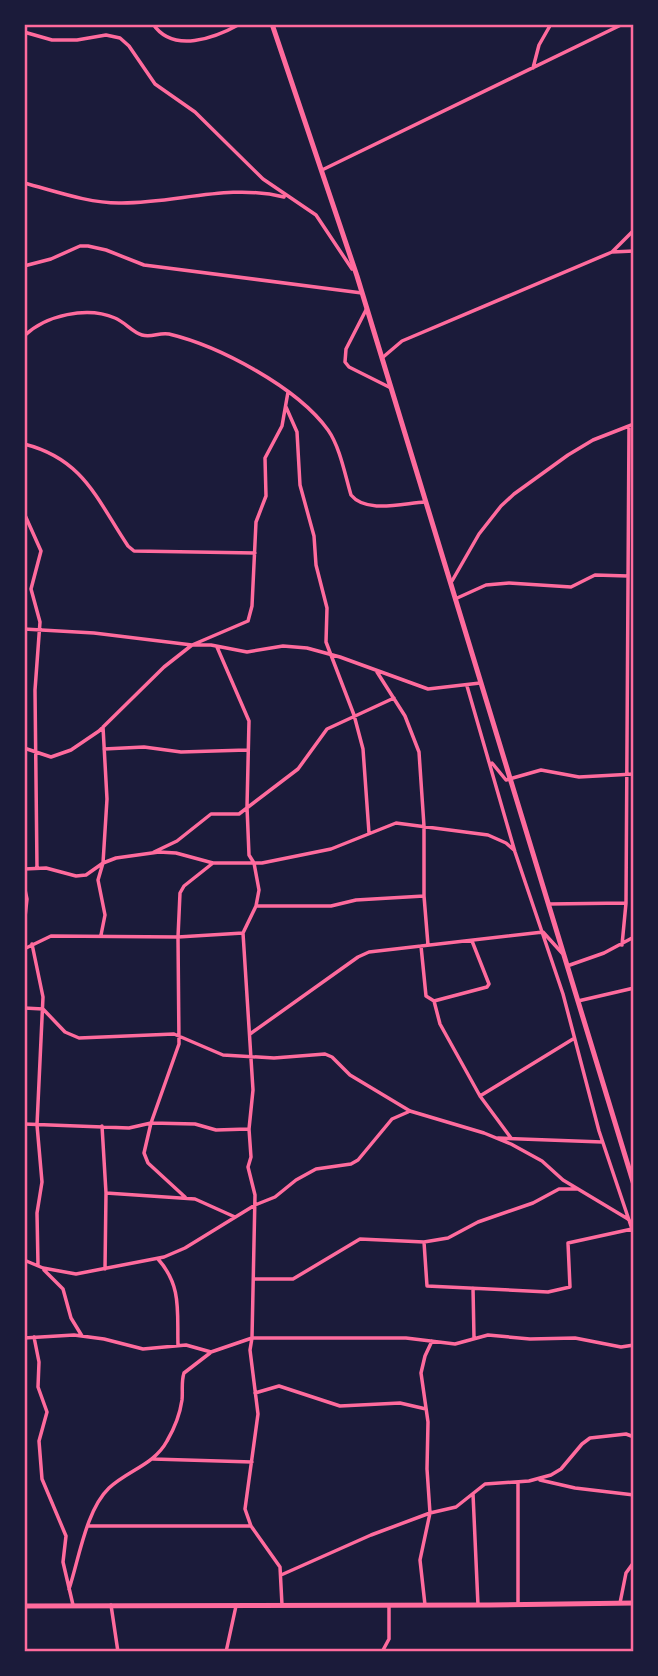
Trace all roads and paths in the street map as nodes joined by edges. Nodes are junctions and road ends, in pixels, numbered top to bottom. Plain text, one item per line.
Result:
1 (153, 24) edge
2 (240, 24) edge
3 (272, 24) edge
4 (551, 24) edge
5 (623, 24) edge
6 (24, 32) edge
7 (533, 68) junction
8 (320, 171) junction
9 (24, 183) edge
10 (290, 198) junction
11 (634, 230) edge
12 (634, 251) edge
13 (612, 252) junction
14 (24, 266) edge
15 (357, 276) junction
16 (362, 293) junction
17 (367, 308) junction
18 (24, 335) edge
19 (382, 358) junction
20 (391, 388) junction
21 (288, 392) junction
22 (286, 407) junction
23 (631, 425) edge
24 (24, 444) edge
25 (425, 502) junction
26 (24, 513) edge
27 (255, 553) junction
28 (631, 564) edge
29 (629, 576) junction
30 (451, 583) junction
31 (455, 599) junction
32 (24, 629) edge
33 (40, 630) junction
34 (192, 645) junction
35 (217, 647) junction
36 (631, 649) edge
37 (330, 654) junction
38 (376, 670) junction
39 (480, 683) junction
40 (467, 686) junction
41 (394, 698) junction
42 (354, 715) junction
43 (103, 727) junction
44 (24, 748) edge
45 (104, 749) junction
46 (247, 750) junction
47 (37, 754) junction
48 (490, 759) junction
49 (628, 774) junction
50 (634, 774) edge
51 (510, 780) junction
52 (247, 807) junction
53 (424, 826) junction
54 (369, 833) junction
55 (515, 852) junction
56 (152, 853) junction
57 (103, 863) junction
58 (213, 863) junction
59 (254, 863) junction
60 (37, 868) junction
61 (24, 869) edge
62 (24, 885) edge
63 (424, 896) junction
64 (626, 903) junction
65 (549, 904) junction
66 (256, 906) junction
67 (24, 926) edge
68 (543, 932) junction
69 (243, 933) junction
70 (101, 935) junction
71 (178, 937) junction
72 (634, 937) edge
73 (471, 940) junction
74 (32, 944) junction
75 (428, 945) junction
76 (622, 945) junction
77 (421, 946) junction
78 (24, 949) edge
79 (564, 955) junction
80 (567, 966) junction
81 (634, 988) edge
82 (434, 1001) junction
83 (578, 1001) junction
84 (24, 1008) edge
85 (43, 1009) junction
86 (250, 1034) junction
87 (180, 1036) junction
88 (573, 1039) junction
89 (251, 1058) junction
90 (480, 1096) junction
91 (410, 1111) junction
92 (151, 1123) junction
93 (24, 1124) edge
94 (37, 1125) junction
95 (102, 1126) junction
96 (249, 1129) junction
97 (496, 1138) junction
98 (511, 1138) junction
99 (603, 1142) junction
100 (630, 1163) edge
101 (634, 1185) edge
102 (579, 1189) junction
103 (106, 1193) junction
104 (186, 1197) junction
105 (255, 1205) junction
106 (235, 1217) junction
107 (628, 1219) junction
108 (633, 1228) edge
109 (634, 1235) edge
110 (424, 1242) junction
111 (158, 1259) junction
112 (24, 1260) edge
113 (41, 1267) junction
114 (105, 1269) junction
115 (254, 1279) junction
116 (473, 1288) junction
117 (82, 1336) junction
118 (34, 1337) junction
119 (24, 1338) edge
120 (252, 1338) junction
121 (474, 1338) junction
122 (432, 1340) junction
123 (178, 1345) junction
124 (634, 1345) edge
125 (211, 1352) junction
126 (255, 1393) junction
127 (426, 1409) junction
128 (634, 1437) edge
129 (153, 1459) junction
130 (252, 1462) junction
131 (538, 1479) junction
132 (518, 1483) junction
133 (473, 1493) junction
134 (634, 1495) edge
135 (430, 1513) junction
136 (87, 1526) junction
137 (251, 1526) junction
138 (634, 1562) edge
139 (281, 1575) junction
140 (69, 1589) junction
141 (634, 1603) edge
142 (620, 1604) junction
143 (73, 1605) junction
144 (111, 1605) junction
145 (425, 1605) junction
146 (478, 1605) junction
147 (518, 1605) junction
148 (24, 1606) edge
149 (236, 1606) junction
150 (282, 1606) junction
151 (389, 1606) junction
152 (118, 1651) edge
153 (226, 1651) edge
154 (382, 1651) edge

1 - 2 street
3 - 8 highway
4 - 7 street
5 - 7 street
6 - 10 street
7 - 8 street
8 - 15 highway
9 - 10 street
10 - 15 street
11 - 13 street
12 - 13 street
13 - 19 street
14 - 16 street
15 - 16 highway
16 - 17 highway
17 - 19 highway
17 - 20 street
18 - 21 street
19 - 20 highway
20 - 25 highway
21 - 22 street
21 - 25 street
22 - 27 street
22 - 37 street
23 - 28 street
23 - 30 street
24 - 27 street
25 - 30 highway
26 - 33 street
27 - 34 street
28 - 29 street
29 - 31 street
29 - 36 street
30 - 31 highway
31 - 39 highway
32 - 33 street
33 - 34 street
33 - 47 street
34 - 35 street
34 - 43 street
35 - 37 street
35 - 46 street
36 - 49 street
37 - 38 street
37 - 42 street
38 - 40 street
38 - 41 street
39 - 40 street
39 - 51 highway
40 - 48 street
41 - 42 street
41 - 53 street
42 - 52 street
42 - 54 street
43 - 45 street
43 - 47 street
44 - 47 street
45 - 46 street
45 - 57 street
46 - 52 street
47 - 60 street
48 - 51 street
48 - 55 street
49 - 50 street
49 - 51 street
49 - 64 street
51 - 65 highway
52 - 56 street
52 - 59 street
53 - 54 street
53 - 55 street
53 - 63 street
54 - 59 street
55 - 68 street
56 - 57 street
56 - 58 street
57 - 60 street
57 - 70 street
58 - 59 street
58 - 71 street
59 - 66 street
60 - 61 street
62 - 67 street
63 - 66 street
63 - 75 street
64 - 65 street
64 - 76 street
65 - 79 highway
66 - 69 street
68 - 73 street
68 - 79 street
68 - 88 street
69 - 71 street
69 - 86 street
70 - 71 street
70 - 74 street
71 - 87 street
72 - 76 street
73 - 75 street
73 - 82 street
74 - 78 street
74 - 85 street
75 - 77 street
76 - 80 street
77 - 82 street
77 - 86 street
79 - 80 highway
80 - 83 highway
81 - 83 street
82 - 90 street
83 - 100 highway
84 - 85 street
85 - 87 street
85 - 94 street
86 - 89 street
87 - 89 street
87 - 92 street
88 - 90 street
88 - 99 street
89 - 91 street
89 - 96 street
90 - 98 street
91 - 97 street
91 - 105 street
92 - 95 street
92 - 96 street
92 - 104 street
93 - 94 street
94 - 95 street
94 - 113 street
95 - 103 street
96 - 105 street
97 - 98 street
97 - 102 street
98 - 99 street
99 - 107 street
100 - 101 highway
102 - 107 street
102 - 110 street
103 - 104 street
103 - 114 street
104 - 106 street
105 - 106 street
105 - 115 street
106 - 111 street
107 - 108 street
108 - 109 street
108 - 116 street
110 - 115 street
110 - 116 street
111 - 114 street
111 - 123 street
112 - 113 street
113 - 114 street
113 - 117 street
115 - 120 street
116 - 121 street
117 - 118 street
117 - 123 street
118 - 119 street
118 - 140 street
120 - 122 street
120 - 125 street
120 - 126 street
121 - 122 street
121 - 124 street
122 - 127 street
123 - 125 street
125 - 129 street
126 - 127 street
126 - 130 street
127 - 135 street
128 - 131 street
129 - 130 street
129 - 136 street
130 - 137 street
131 - 132 street
131 - 134 street
132 - 133 street
132 - 147 street
133 - 135 street
133 - 146 street
135 - 139 street
135 - 145 street
136 - 137 street
136 - 140 street
137 - 139 street
138 - 142 street
139 - 150 street
140 - 143 street
141 - 142 highway
142 - 147 highway
143 - 144 highway
143 - 148 highway
144 - 149 highway
144 - 152 street
145 - 146 highway
145 - 151 highway
146 - 147 highway
149 - 150 highway
149 - 153 street
150 - 151 highway
151 - 154 street

